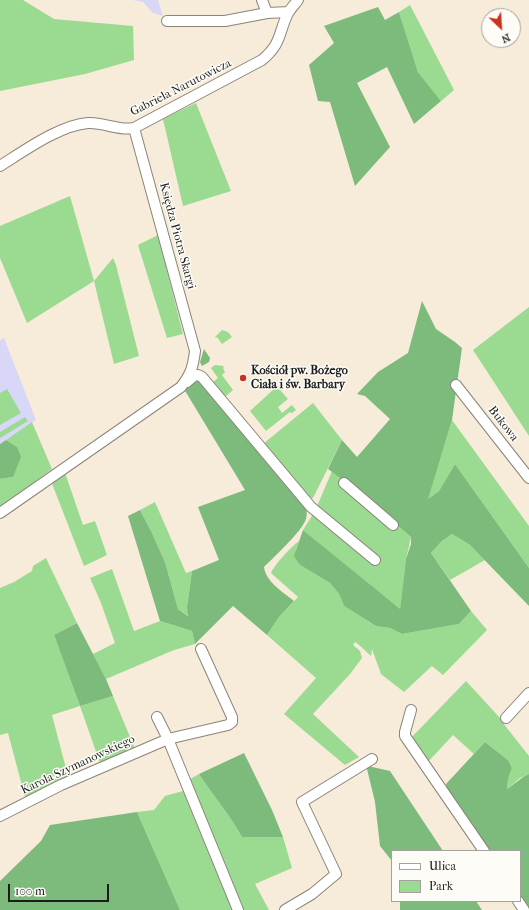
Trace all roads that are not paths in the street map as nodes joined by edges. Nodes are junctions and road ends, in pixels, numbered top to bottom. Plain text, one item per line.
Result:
1 (262, 0) edge
2 (298, 0) edge
3 (289, 12) junction
4 (267, 13) junction
5 (167, 21) dead end
6 (134, 128) junction
7 (0, 166) edge
8 (195, 352) junction
9 (456, 385) dead end
10 (181, 387) junction
11 (212, 388) junction
12 (529, 478) edge
13 (344, 483) dead end
14 (0, 514) edge
15 (393, 525) dead end
16 (375, 560) dead end
17 (201, 649) dead end
18 (529, 693) edge
19 (411, 710) dead end
20 (157, 717) dead end
21 (506, 718) dead end
22 (168, 739) junction
23 (372, 759) dead end
24 (0, 816) edge
25 (483, 850) edge
26 (238, 910) edge
27 (285, 910) edge

1 - 4 street
2 - 3 street, Gabriela Narutowicza
3 - 4 street
3 - 6 street, Gabriela Narutowicza
4 - 5 street
6 - 7 street, Gabriela Narutowicza
6 - 8 street, Księdza Piotra Skargi
8 - 10 street, Księdza Piotra Skargi
8 - 11 street, Księdza Piotra Skargi
9 - 12 street, Bukowa
10 - 11 street, Księdza Piotra Skargi
10 - 14 street, Księdza Piotra Skargi
11 - 16 street, Księdza Piotra Skargi
13 - 15 street
17 - 22 street, Karola Szymanowskiego
18 - 21 street
19 - 25 street
20 - 22 street
22 - 24 street, Karola Szymanowskiego
22 - 26 street
23 - 27 street

